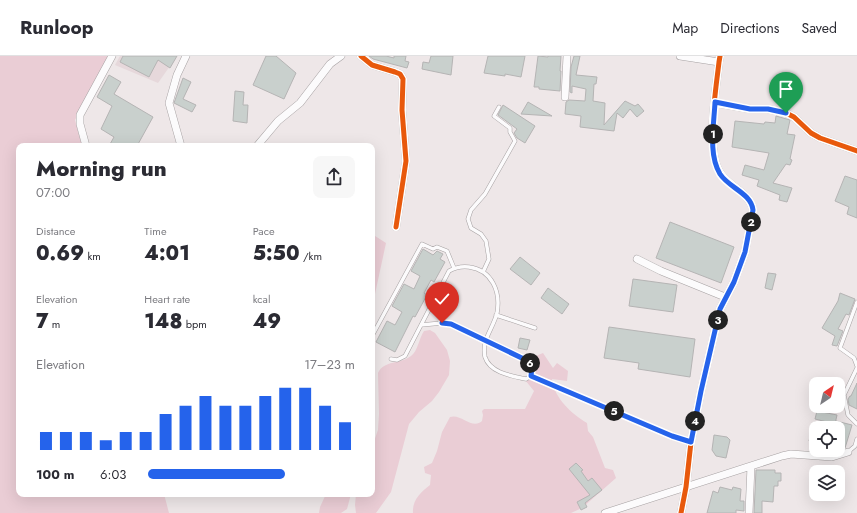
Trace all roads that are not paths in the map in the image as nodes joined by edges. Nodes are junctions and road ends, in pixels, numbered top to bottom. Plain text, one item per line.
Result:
1 (112, 56) edge
2 (186, 56) edge
3 (341, 56) edge
4 (362, 56) edge
5 (567, 56) edge
6 (680, 56) edge
7 (720, 59) edge
8 (564, 97) dead end
9 (715, 102) junction
10 (499, 107) dead end
11 (85, 143) edge
12 (180, 143) edge
13 (260, 143) edge
14 (857, 151) edge
15 (396, 227) dead end
16 (637, 259) dead end
17 (454, 268) junction
18 (483, 272) junction
19 (725, 297) junction
20 (857, 302) edge
21 (496, 315) junction
22 (421, 325) junction
23 (535, 328) dead end
24 (375, 330) edge
25 (485, 340) junction
26 (391, 359) dead end
27 (857, 367) edge
28 (531, 376) junction
29 (857, 424) edge
30 (857, 439) edge
31 (691, 442) junction
32 (848, 452) joint
33 (750, 466) junction
34 (686, 487) junction
35 (606, 513) edge
36 (681, 513) edge
37 (748, 513) edge

1 - 11 street
2 - 12 street
3 - 13 street
4 - 15 street
5 - 8 street
6 - 7 street
7 - 9 street
9 - 14 street
9 - 19 street
10 - 18 lane
16 - 19 street
17 - 18 lane
17 - 22 lane
17 - 24 lane
18 - 21 lane
19 - 31 street
20 - 27 lane
21 - 23 lane
21 - 25 lane
22 - 25 lane
22 - 26 lane
25 - 28 lane
25 - 28 lane
27 - 29 lane
28 - 31 lane
30 - 32 lane
31 - 34 street
32 - 33 street
33 - 34 street
33 - 37 street
34 - 35 street
34 - 36 street

